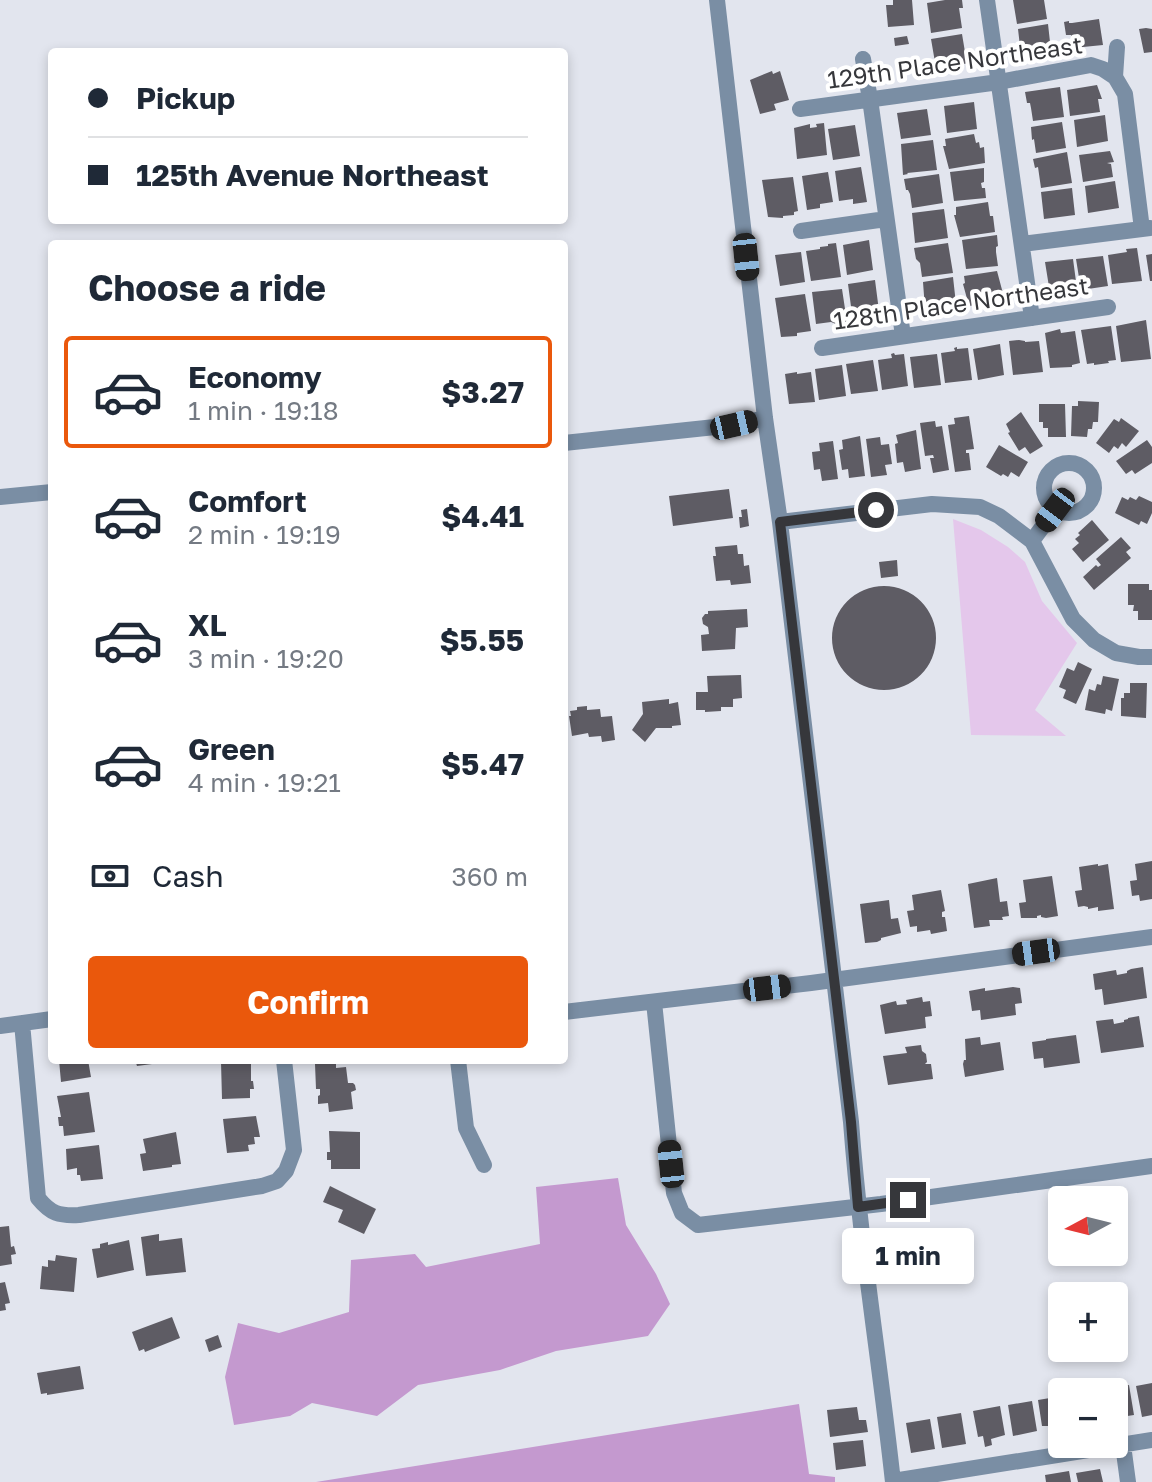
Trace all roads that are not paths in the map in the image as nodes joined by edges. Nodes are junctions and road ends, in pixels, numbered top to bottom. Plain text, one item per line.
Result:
1 (717, 0) edge
2 (987, 0) edge
3 (1117, 47) dead end
4 (863, 59) dead end
5 (1115, 77) junction
6 (999, 82) junction
7 (870, 99) junction
8 (800, 109) dead end
9 (886, 219) junction
10 (1147, 229) edge
11 (801, 231) dead end
12 (1022, 244) junction
13 (1108, 307) dead end
14 (1032, 318) junction
15 (903, 336) junction
16 (822, 348) dead end
17 (765, 418) junction
18 (568, 443) edge
19 (48, 492) edge
20 (0, 497) edge
21 (1055, 510) dead end
22 (780, 522) junction
23 (1032, 541) junction
24 (1152, 657) edge
25 (1152, 937) edge
26 (834, 980) junction
27 (654, 1002) junction
28 (568, 1012) edge
29 (48, 1020) edge
30 (22, 1023) junction
31 (0, 1026) edge
32 (284, 1064) edge
33 (458, 1064) edge
34 (484, 1165) dead end
35 (1152, 1166) edge
36 (858, 1207) junction
37 (1152, 1440) edge
38 (1128, 1444) edge
39 (1048, 1457) edge
40 (1125, 1458) edge
41 (893, 1482) edge
42 (1128, 1482) edge

1 - 17 street
2 - 6 street
3 - 5 street
4 - 7 street
5 - 6 street, 129th Place Northeast
5 - 10 street
6 - 7 street, 129th Place Northeast
6 - 12 street
7 - 8 street, 129th Place Northeast
7 - 9 street
9 - 11 street
9 - 15 street
10 - 12 street
12 - 14 street
13 - 14 street, 128th Place Northeast
14 - 15 street, 128th Place Northeast
15 - 16 street, 128th Place Northeast
17 - 18 street
17 - 22 street
19 - 20 street
21 - 23 street
22 - 23 street
22 - 26 street
23 - 24 street
25 - 26 street
26 - 27 street
26 - 36 street
27 - 28 street
27 - 36 street
29 - 30 street
30 - 31 street
30 - 32 street
33 - 34 street
35 - 36 street
36 - 41 street
37 - 38 street
39 - 41 street
40 - 42 street

